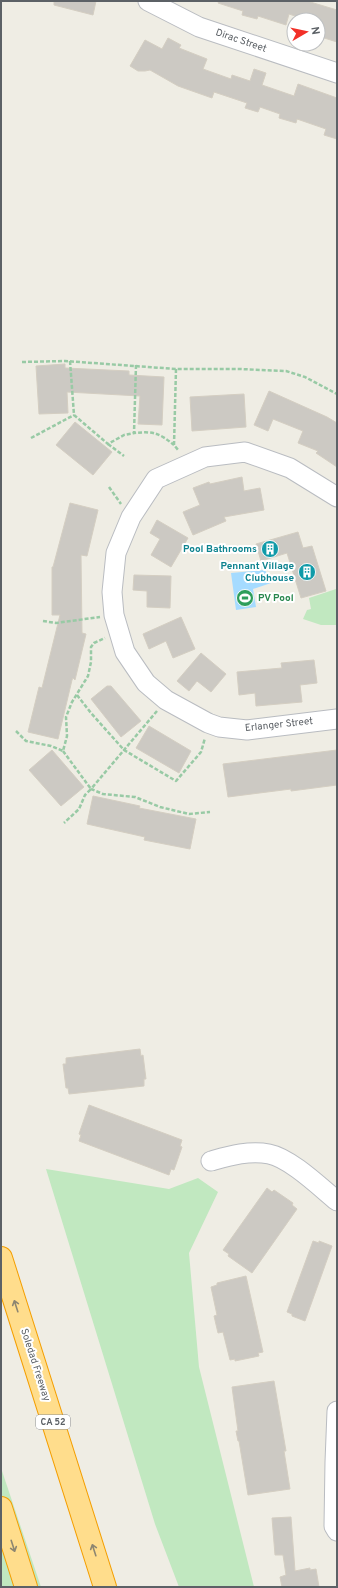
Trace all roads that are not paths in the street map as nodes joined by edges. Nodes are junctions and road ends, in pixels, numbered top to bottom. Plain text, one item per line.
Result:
1 (148, 1) edge
2 (337, 73) edge
3 (337, 496) edge
4 (337, 719) edge
5 (211, 1161) dead end
6 (337, 1201) edge
7 (1, 1258) edge
8 (337, 1411) edge
9 (1, 1508) edge
10 (336, 1528) edge
11 (26, 1587) edge
12 (105, 1587) edge

1 - 2 street, Dirac Street
3 - 4 street, Erlanger Street
5 - 6 street
12 -> 7 highway, Soledad Freeway / CA 52
8 - 10 street
9 -> 11 highway

